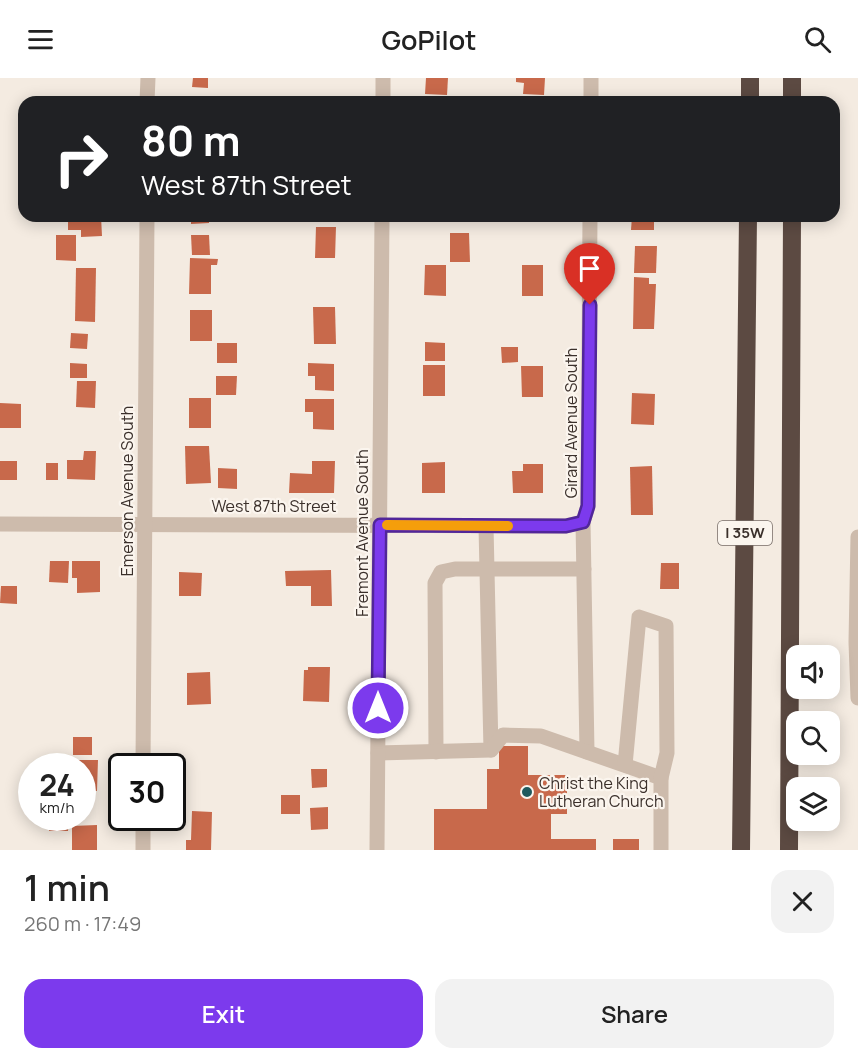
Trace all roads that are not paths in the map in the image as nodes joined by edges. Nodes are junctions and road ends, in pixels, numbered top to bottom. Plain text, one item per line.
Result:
1 (148, 78) edge
2 (383, 78) edge
3 (591, 78) edge
4 (750, 78) edge
5 (792, 78) edge
6 (147, 96) edge
7 (382, 96) edge
8 (591, 96) edge
9 (750, 96) edge
10 (792, 96) edge
11 (147, 222) edge
12 (382, 222) edge
13 (590, 222) edge
14 (748, 222) edge
15 (792, 222) edge
16 (583, 522) junction
17 (0, 524) edge
18 (144, 524) junction
19 (380, 525) junction
20 (486, 526) junction
21 (858, 537) edge
22 (584, 569) junction
23 (487, 570) junction
24 (858, 698) edge
25 (491, 750) junction
26 (436, 752) junction
27 (587, 752) junction
28 (143, 753) edge
29 (378, 753) junction
30 (625, 765) junction
31 (661, 778) junction
32 (143, 831) edge
33 (143, 850) edge
34 (377, 850) edge
35 (662, 850) edge
36 (741, 850) edge
37 (789, 850) edge

1 - 6 street
2 - 7 street
3 - 8 street
4 - 9 highway
5 - 10 highway
11 - 18 street, Emerson Avenue South
12 - 19 street, Fremont Avenue South
13 - 16 street, Girard Avenue South
14 - 36 highway, I 35W
15 - 37 highway, I 35W
16 - 20 street, West 87th Street
16 - 22 street, Girard Avenue South
17 - 18 street, West 87th Street
18 - 19 street, West 87th Street
18 - 28 street, Emerson Avenue South
19 - 20 street, West 87th Street
19 - 29 street, Fremont Avenue South
20 - 23 street
21 - 24 street
22 - 23 street
22 - 27 street, Girard Avenue South
23 - 25 street
23 - 26 street
25 - 26 street
25 - 27 street
26 - 29 street
27 - 30 street
29 - 34 street, Fremont Avenue South
30 - 31 street
30 - 31 street
31 - 35 street
32 - 33 street

